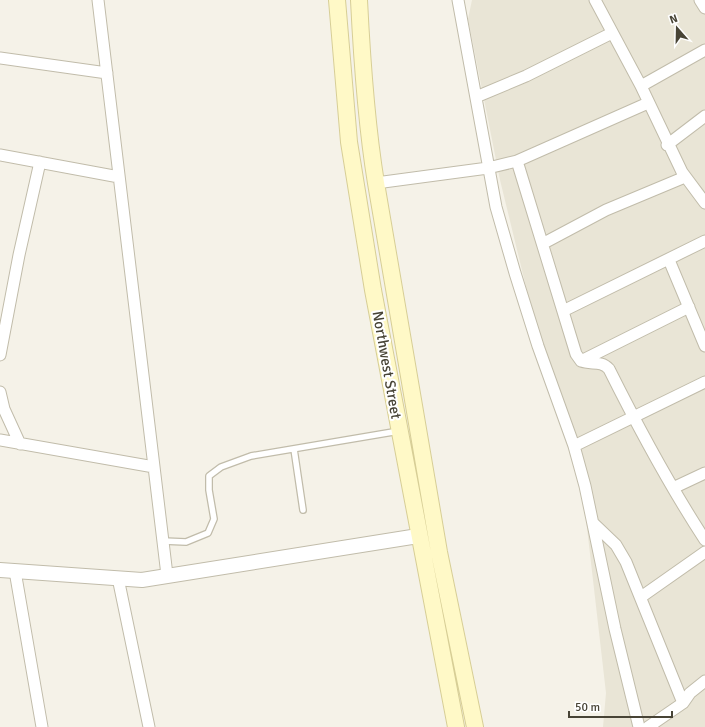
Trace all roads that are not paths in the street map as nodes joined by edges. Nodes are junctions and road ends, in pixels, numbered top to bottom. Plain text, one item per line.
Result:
1 (98, 0) edge
2 (337, 0) edge
3 (359, 0) edge
4 (458, 0) edge
5 (595, 0) edge
6 (700, 0) edge
7 (705, 8) edge
8 (612, 33) junction
9 (705, 50) edge
10 (0, 58) edge
11 (106, 73) junction
12 (641, 86) junction
13 (476, 97) junction
14 (648, 103) junction
15 (705, 116) edge
16 (667, 145) junction
17 (0, 155) edge
18 (518, 161) junction
19 (40, 162) junction
20 (488, 168) junction
21 (119, 177) junction
22 (685, 177) junction
23 (376, 183) junction
24 (705, 203) edge
25 (705, 241) edge
26 (544, 243) junction
27 (669, 260) junction
28 (689, 307) junction
29 (563, 311) junction
30 (705, 346) edge
31 (1, 349) edge
32 (581, 361) junction
33 (705, 382) edge
34 (0, 392) edge
35 (634, 418) junction
36 (399, 431) junction
37 (0, 440) edge
38 (20, 444) junction
39 (574, 446) junction
40 (294, 449) junction
41 (154, 467) junction
42 (705, 473) edge
43 (673, 488) junction
44 (304, 510) dead end
45 (593, 522) junction
46 (418, 536) junction
47 (705, 540) edge
48 (163, 541) junction
49 (705, 552) edge
50 (0, 570) edge
51 (15, 571) junction
52 (167, 576) junction
53 (118, 578) junction
54 (641, 597) junction
55 (705, 681) edge
56 (683, 703) junction
57 (42, 727) edge
58 (149, 727) edge
59 (456, 727) edge
60 (475, 727) edge
61 (640, 727) edge
62 (648, 727) edge

1 - 11 street
2 - 36 main road, Northwest Street
3 - 23 main road, Northwest Street
4 - 13 street
5 - 8 street
6 - 7 street
8 - 12 street
8 - 13 street
9 - 12 street
10 - 11 street
11 - 21 street
12 - 14 street
13 - 20 street
14 - 16 street
14 - 18 street
15 - 16 street
16 - 22 street
17 - 19 street
18 - 20 street
18 - 26 street
19 - 21 street
19 - 31 street
20 - 23 street
20 - 39 street
21 - 41 street
22 - 24 street
22 - 26 street
23 - 60 main road, Northwest Street
25 - 27 street
26 - 29 street
27 - 28 street
27 - 29 street
28 - 30 street
28 - 32 street
29 - 32 street
32 - 35 street
33 - 35 street
34 - 38 street
35 - 39 street
35 - 43 street
36 - 40 lane
36 - 46 main road, Northwest Street
37 - 38 street
38 - 41 street
39 - 45 street
40 - 44 lane
40 - 48 lane
41 - 48 street
42 - 43 street
43 - 47 street
45 - 54 street
45 - 61 street
46 - 52 street
46 - 59 main road, Northwest Street
48 - 52 street
49 - 54 street
50 - 51 street
51 - 53 street
51 - 57 street
52 - 53 street
53 - 58 street
54 - 56 street
55 - 56 street
56 - 62 street

